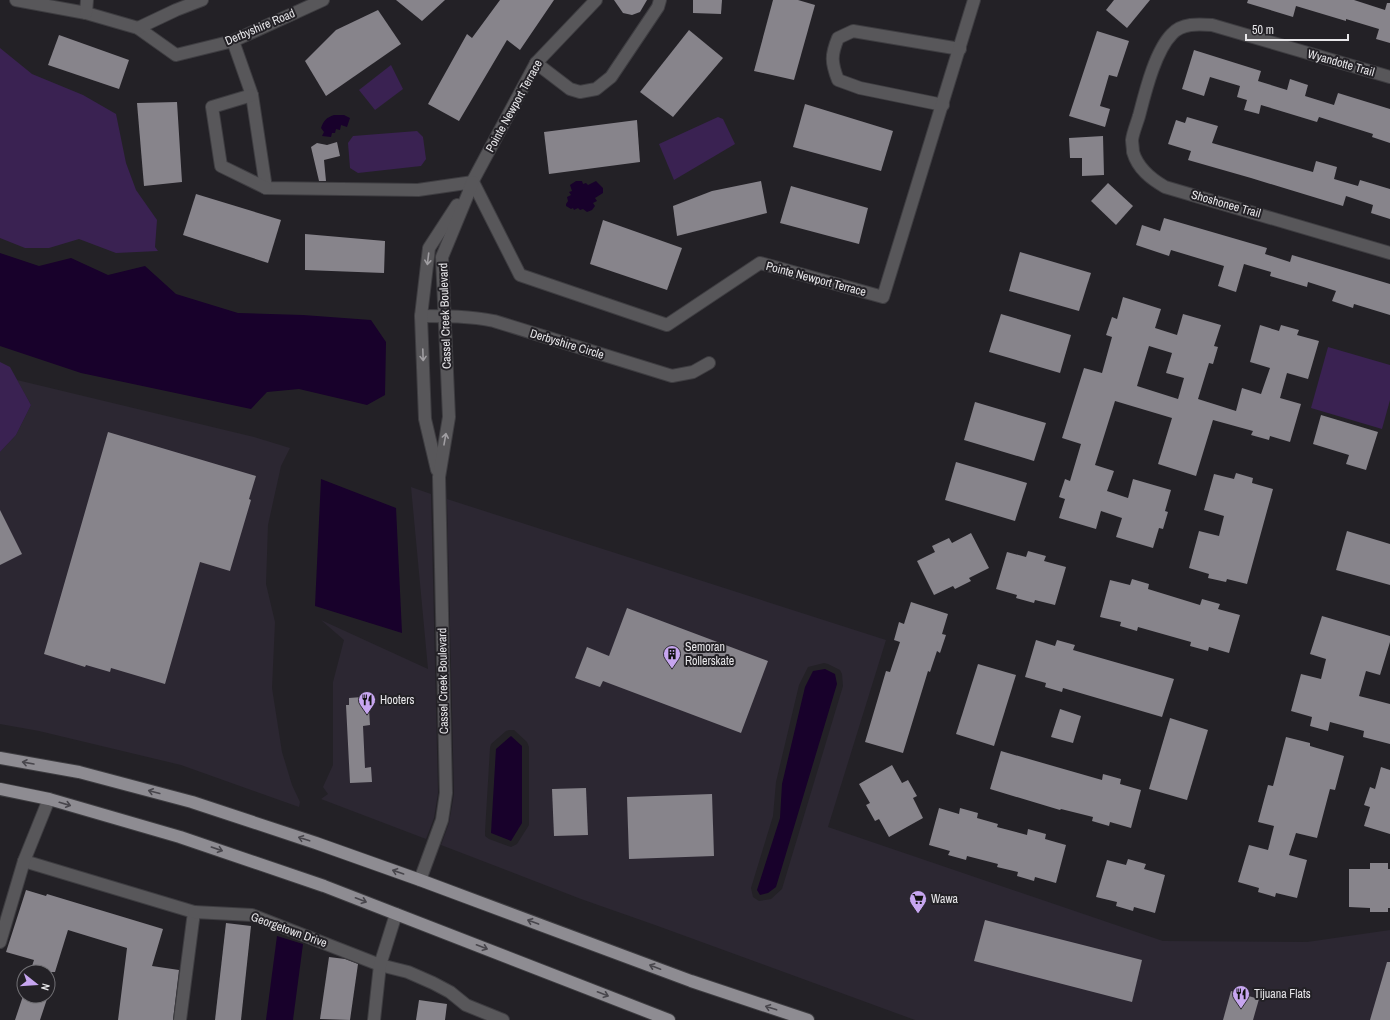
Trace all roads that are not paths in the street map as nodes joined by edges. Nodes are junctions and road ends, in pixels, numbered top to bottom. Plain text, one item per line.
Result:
1 (16, 0) edge
2 (87, 0) edge
3 (202, 0) edge
4 (323, 0) edge
5 (596, 0) edge
6 (660, 0) edge
7 (974, 0) edge
8 (303, 4) edge
9 (86, 13) junction
10 (138, 28) junction
11 (233, 41) junction
12 (960, 49) junction
13 (536, 63) junction
14 (1390, 77) edge
15 (1145, 94) joint
16 (252, 95) junction
17 (943, 105) junction
18 (473, 182) junction
19 (266, 188) junction
20 (1390, 253) edge
21 (421, 316) junction
22 (444, 316) junction
23 (708, 363) dead end
24 (439, 477) junction
25 (0, 758) edge
26 (0, 790) edge
27 (49, 799) junction
28 (24, 861) junction
29 (420, 880) junction
30 (194, 912) junction
31 (396, 914) junction
32 (0, 942) edge
33 (380, 965) junction
34 (180, 1020) edge
35 (374, 1020) edge
36 (504, 1020) edge
37 (670, 1020) edge
38 (808, 1020) edge

1 - 9 street, Derbyshire Road
2 - 9 street
3 - 10 street
4 - 8 street, Derbyshire Road
5 - 13 street, Pointe Newport Terrace
6 - 13 street
7 - 12 street, Pointe Newport Terrace
8 - 11 street, Derbyshire Road
9 - 10 street, Derbyshire Road
10 - 11 street, Derbyshire Road
11 - 16 street
12 - 17 street, Pointe Newport Terrace
12 - 17 street
13 - 18 street, Pointe Newport Terrace
14 - 15 street, Wyandotte Trail
15 - 20 street, Shoshonee Trail
16 - 19 street
16 - 19 street
17 - 18 street, Pointe Newport Terrace
18 - 19 street
18 -> 21 street, Cassel Creek Boulevard
18 - 22 street, Cassel Creek Boulevard
21 - 22 street, Derbyshire Circle
21 -> 24 street, Cassel Creek Boulevard
22 - 23 street, Derbyshire Circle
24 -> 22 street, Cassel Creek Boulevard
24 - 29 street, Cassel Creek Boulevard
29 -> 25 main road
26 - 27 main road
27 - 28 street
27 -> 31 main road
28 - 30 street, Georgetown Drive
28 - 32 street
38 -> 29 main road
30 - 33 street, Georgetown Drive
30 - 34 street
31 - 33 street
31 -> 37 main road
33 - 35 street
33 - 36 street, Georgetown Drive

